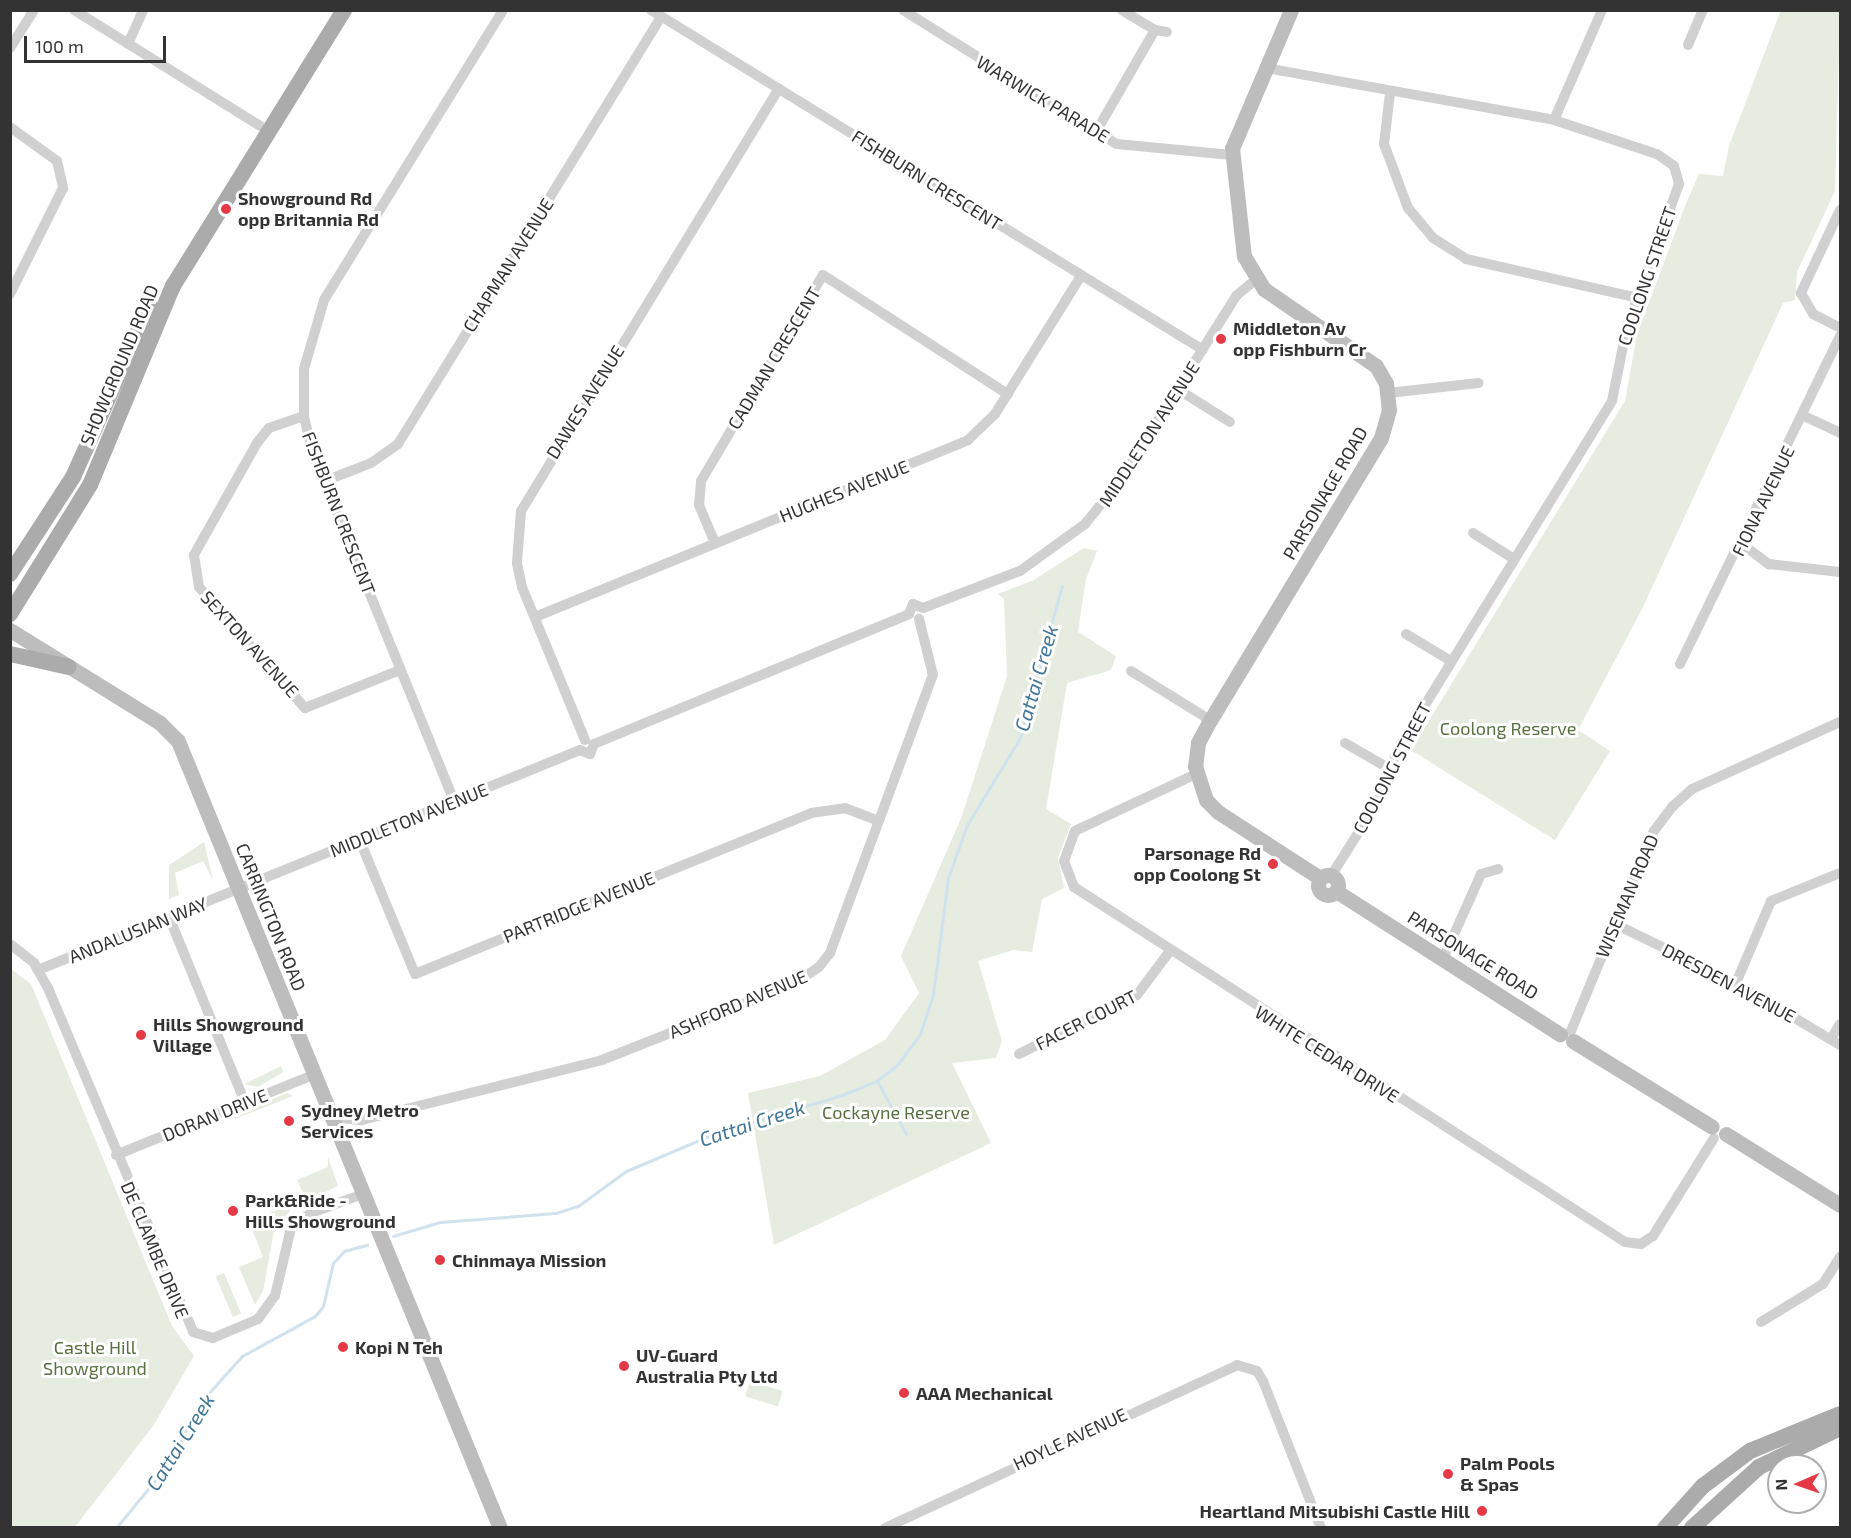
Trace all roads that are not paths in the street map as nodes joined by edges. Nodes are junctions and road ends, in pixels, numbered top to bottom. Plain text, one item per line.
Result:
1 (34, 10) edge
2 (74, 10) edge
3 (143, 10) edge
4 (331, 10) edge
5 (344, 10) edge
6 (503, 10) edge
7 (651, 10) edge
8 (903, 10) edge
9 (1122, 10) edge
10 (1291, 10) edge
11 (1602, 10) edge
12 (1703, 10) edge
13 (661, 17) junction
14 (1155, 30) junction
15 (1167, 32) dead end
16 (128, 44) junction
17 (1688, 45) dead end
18 (10, 48) edge
19 (1266, 68) junction
20 (779, 89) junction
21 (1390, 93) junction
22 (1554, 120) junction
23 (260, 126) junction
24 (10, 127) edge
25 (1096, 132) junction
26 (1231, 155) junction
27 (1840, 210) edge
28 (1081, 276) junction
29 (1255, 280) junction
30 (10, 294) edge
31 (1638, 298) junction
32 (1840, 328) edge
33 (1840, 336) edge
34 (1203, 350) junction
35 (1478, 383) dead end
36 (1179, 390) junction
37 (1388, 393) junction
38 (1008, 394) junction
39 (304, 416) junction
40 (1804, 416) junction
41 (1230, 422) dead end
42 (1840, 433) edge
43 (326, 481) junction
44 (1473, 533) dead end
45 (715, 543) junction
46 (1742, 544) junction
47 (1514, 560) junction
48 (1840, 572) edge
49 (10, 574) edge
50 (10, 614) edge
51 (917, 614) junction
52 (535, 617) junction
53 (10, 630) edge
54 (1406, 634) dead end
55 (10, 654) edge
56 (1451, 662) junction
57 (1680, 664) dead end
58 (69, 666) junction
59 (400, 670) junction
60 (1131, 671) dead end
61 (1210, 720) junction
62 (1840, 722) edge
63 (589, 742) junction
64 (1345, 743) dead end
65 (1390, 769) junction
66 (1196, 774) junction
67 (454, 801) junction
68 (879, 821) junction
69 (360, 841) junction
70 (1498, 869) dead end
71 (1840, 873) edge
72 (1329, 882) junction
73 (238, 890) junction
74 (169, 917) junction
75 (1615, 924) junction
76 (10, 944) edge
77 (1169, 952) junction
78 (1443, 959) junction
79 (38, 970) junction
80 (1736, 983) junction
81 (1840, 1024) edge
82 (1568, 1035) junction
83 (1836, 1042) edge
84 (1019, 1054) dead end
85 (313, 1075) junction
86 (245, 1102) junction
87 (331, 1117) junction
88 (1717, 1133) junction
89 (116, 1155) junction
90 (363, 1194) junction
91 (1839, 1202) edge
92 (1840, 1257) edge
93 (1761, 1322) dead end
94 (1840, 1414) edge
95 (1840, 1428) edge
96 (500, 1527) edge
97 (885, 1527) edge
98 (1321, 1527) edge
99 (1665, 1527) edge
100 (1692, 1527) edge

1 - 18 street
2 - 16 street
3 - 16 street
4 - 23 main road, SHOWGROUND ROAD
5 - 50 main road, SHOWGROUND ROAD
6 - 39 street, FISHBURN CRESCENT
7 - 13 street, FISHBURN CRESCENT
8 - 25 street, WARWICK PARADE
9 - 14 street
10 - 19 street
11 - 22 street
12 - 17 street
13 - 20 street, FISHBURN CRESCENT
13 - 43 street, CHAPMAN AVENUE
14 - 15 street
14 - 25 street
16 - 23 street
19 - 21 street, COOLONG STREET
19 - 26 street
20 - 28 street, FISHBURN CRESCENT
20 - 52 street, DAWES AVENUE
21 - 22 street, COOLONG STREET
21 - 31 street
22 - 31 street, COOLONG STREET
23 - 49 main road, SHOWGROUND ROAD
24 - 30 street
25 - 26 street, WARWICK PARADE
26 - 29 street
27 - 32 street
28 - 34 street, FISHBURN CRESCENT
28 - 38 street, HUGHES AVENUE
29 - 34 street, MIDDLETON AVENUE
29 - 37 street
31 - 47 street, COOLONG STREET
33 - 40 street, FIONA AVENUE
34 - 36 street, MIDDLETON AVENUE
35 - 37 street
36 - 41 street
36 - 51 street, MIDDLETON AVENUE
37 - 61 street, PARSONAGE ROAD
38 - 45 street, HUGHES AVENUE
38 - 45 street, CADMAN CRESCENT
39 - 43 street, FISHBURN CRESCENT
39 - 59 street, SEXTON AVENUE
40 - 42 street
40 - 46 street, FIONA AVENUE
43 - 59 street, FISHBURN CRESCENT
44 - 47 street
45 - 52 street, HUGHES AVENUE
46 - 48 street
46 - 57 street, FIONA AVENUE
47 - 56 street, COOLONG STREET
51 - 63 street, MIDDLETON AVENUE
51 - 68 street, ASHFORD AVENUE
52 - 63 street, DAWES AVENUE
53 - 58 street, CARRINGTON ROAD
54 - 56 street
55 - 58 main road
56 - 65 street, COOLONG STREET
58 - 73 street, CARRINGTON ROAD
59 - 67 street, FISHBURN CRESCENT
60 - 61 street
61 - 66 street, PARSONAGE ROAD
62 - 75 street, WISEMAN ROAD
63 - 67 street, MIDDLETON AVENUE
64 - 65 street
65 - 72 street, COOLONG STREET
66 - 72 street, PARSONAGE ROAD
66 - 77 street, WHITE CEDAR DRIVE
67 - 69 street, MIDDLETON AVENUE
68 - 69 street, PARTRIDGE AVENUE
68 - 87 street, ASHFORD AVENUE
69 - 73 street, MIDDLETON AVENUE
70 - 78 street
71 - 80 street
72 - 78 street, PARSONAGE ROAD
73 - 74 street, ANDALUSIAN WAY
73 - 85 street, CARRINGTON ROAD
74 - 79 street, ANDALUSIAN WAY
74 - 86 street
75 - 80 street, DRESDEN AVENUE
75 - 82 street, WISEMAN ROAD
76 - 79 street, DE CLAMBE DRIVE
77 - 84 street, FACER COURT
77 - 88 street, WHITE CEDAR DRIVE
78 - 82 street, PARSONAGE ROAD
79 - 89 street, DE CLAMBE DRIVE
80 - 83 street, DRESDEN AVENUE
81 - 83 street
82 - 88 street, PARSONAGE ROAD
85 - 86 street, DORAN DRIVE
85 - 87 street, CARRINGTON ROAD
86 - 89 street, DORAN DRIVE
87 - 90 street, CARRINGTON ROAD
88 - 91 street, PARSONAGE ROAD
89 - 90 street, DE CLAMBE DRIVE
90 - 96 street, CARRINGTON ROAD
92 - 93 street
94 - 99 main road
95 - 100 main road
97 - 98 street, HOYLE AVENUE

